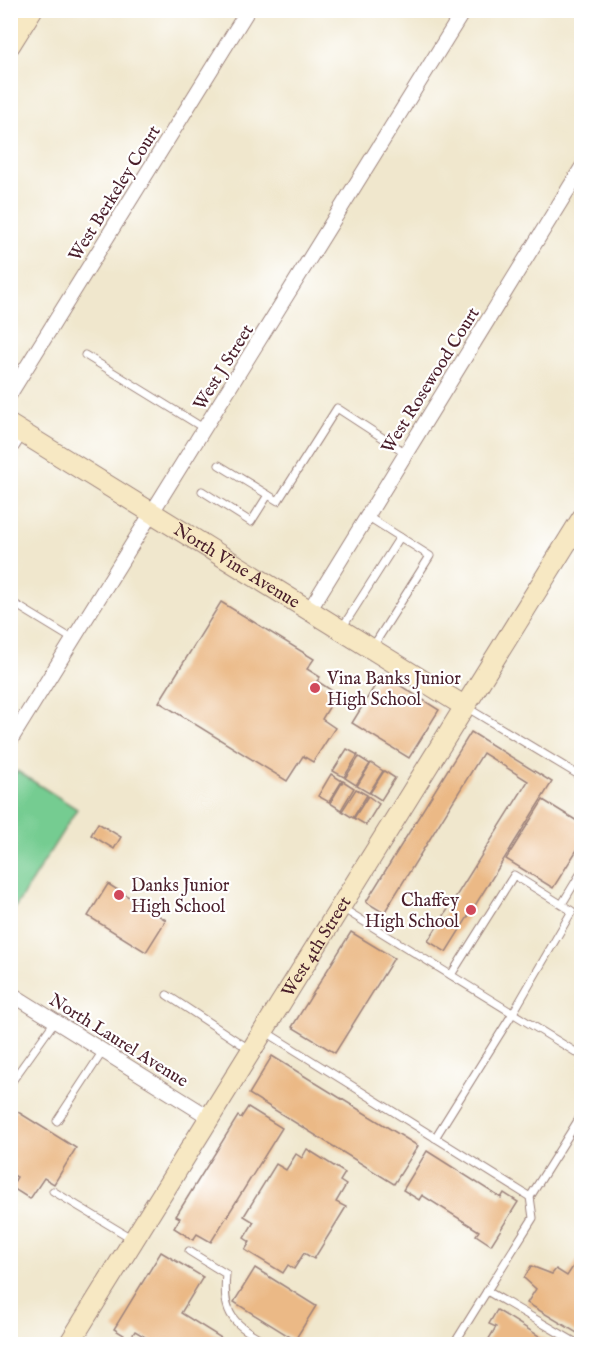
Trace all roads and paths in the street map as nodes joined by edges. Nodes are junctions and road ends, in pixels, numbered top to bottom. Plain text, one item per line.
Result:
1 (32, 10) edge
2 (248, 10) edge
3 (464, 10) edge
4 (10, 45) edge
5 (582, 167) edge
6 (85, 355) dead end
7 (10, 394) edge
8 (17, 429) edge
9 (205, 429) junction
10 (406, 453) junction
11 (10, 455) edge
12 (219, 465) dead end
13 (202, 491) dead end
14 (268, 495) junction
15 (154, 513) junction
16 (367, 516) junction
17 (582, 518) edge
18 (400, 537) junction
19 (10, 601) edge
20 (309, 611) junction
21 (341, 630) junction
22 (74, 640) junction
23 (371, 649) junction
24 (464, 706) junction
25 (10, 741) edge
26 (582, 777) edge
27 (582, 872) edge
28 (562, 904) junction
29 (340, 906) junction
30 (451, 975) junction
31 (10, 993) edge
32 (167, 995) dead end
33 (513, 1013) junction
34 (55, 1020) junction
35 (263, 1030) junction
36 (251, 1050) junction
37 (103, 1051) junction
38 (582, 1056) edge
39 (10, 1084) edge
40 (582, 1114) edge
41 (209, 1117) junction
42 (57, 1121) dead end
43 (435, 1138) junction
44 (53, 1191) dead end
45 (530, 1197) junction
46 (134, 1239) junction
47 (189, 1251) dead end
48 (488, 1291) junction
49 (69, 1344) edge
50 (269, 1344) edge
51 (453, 1344) edge
52 (578, 1344) edge

1 - 4 main road
2 - 7 street, West Berkeley Court
3 - 9 street, West J Street
5 - 10 street, West Rosewood Court
6 - 9 lane
8 - 11 lane
8 - 15 main road, North Vine Avenue
9 - 15 street, West J Street
10 - 14 lane
10 - 16 street, West Rosewood Court
12 - 14 lane
13 - 14 lane
15 - 20 main road, North Vine Avenue
15 - 22 street, West J Street
16 - 18 lane
16 - 20 street, West Rosewood Court
17 - 24 main road, West 4th Street
18 - 21 lane
18 - 23 lane
19 - 22 lane
20 - 21 main road, North Vine Avenue
21 - 23 main road, North Vine Avenue
22 - 25 street, West J Street
23 - 24 main road, North Vine Avenue
24 - 26 lane
24 - 29 main road, West 4th Street
27 - 28 lane
28 - 30 lane
28 - 33 lane
29 - 30 lane
29 - 35 main road, West 4th Street
30 - 33 lane
31 - 34 street, North Laurel Avenue
32 - 36 lane
33 - 38 lane
33 - 43 lane
34 - 37 street, North Laurel Avenue
34 - 39 lane
35 - 36 main road, West 4th Street
35 - 43 lane
36 - 41 main road, West 4th Street
37 - 41 street, North Laurel Avenue
37 - 42 lane
40 - 45 lane
41 - 46 main road, West 4th Street
43 - 45 lane
44 - 46 lane
45 - 48 lane
46 - 49 main road, West 4th Street
47 - 50 lane
48 - 51 lane
48 - 52 lane

